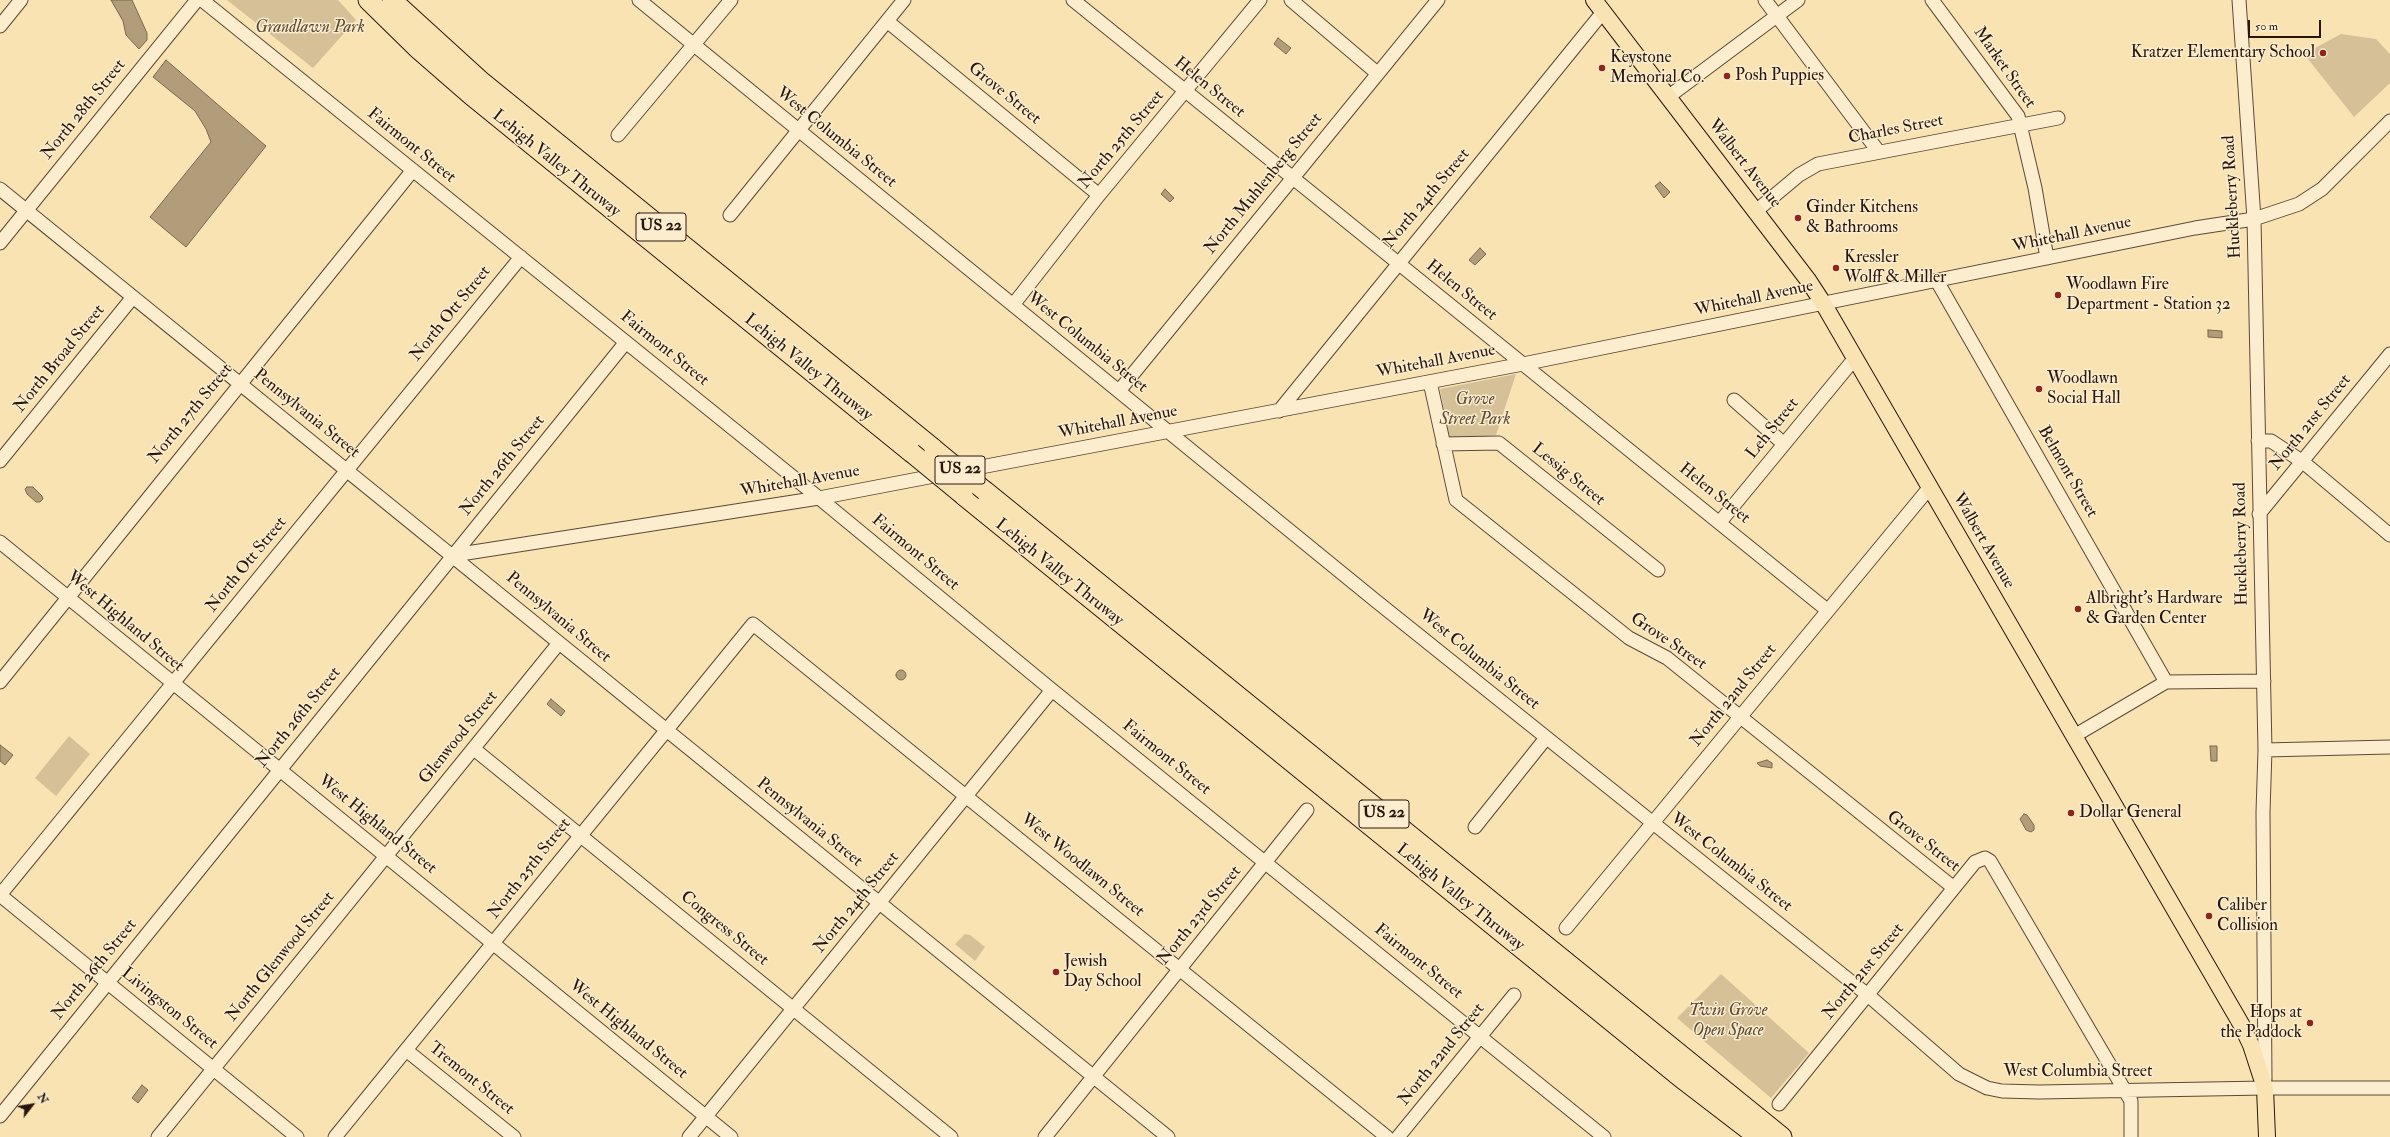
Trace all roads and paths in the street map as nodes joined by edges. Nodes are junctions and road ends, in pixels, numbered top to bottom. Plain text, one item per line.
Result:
1 (21, 0) edge
2 (197, 0) edge
3 (202, 0) edge
4 (368, 0) edge
5 (392, 0) edge
6 (639, 0) edge
7 (731, 0) edge
8 (904, 0) edge
9 (1073, 0) edge
10 (1260, 0) edge
11 (1291, 0) edge
12 (1438, 0) edge
13 (1765, 0) edge
14 (1798, 0) edge
15 (1932, 0) edge
16 (2239, 0) edge
17 (1598, 6) edge
18 (1777, 16) junction
19 (887, 21) junction
20 (0, 26) edge
21 (695, 45) junction
22 (1377, 73) junction
23 (1186, 92) junction
24 (1668, 97) junction
25 (2058, 118) dead end
26 (2390, 121) edge
27 (2021, 125) junction
28 (798, 131) junction
29 (618, 135) dead end
30 (1878, 151) junction
31 (413, 170) junction
32 (1292, 177) junction
33 (0, 189) edge
34 (1099, 195) junction
35 (26, 210) junction
36 (1756, 211) junction
37 (730, 215) dead end
38 (2254, 219) junction
39 (0, 243) edge
40 (521, 258) junction
41 (2048, 258) junction
42 (1397, 262) junction
43 (1937, 281) junction
44 (133, 297) junction
45 (1823, 303) junction
46 (1013, 305) junction
47 (626, 342) junction
48 (2389, 356) edge
49 (1855, 358) junction
50 (1523, 364) junction
51 (1430, 382) junction
52 (239, 383) junction
53 (1119, 391) junction
54 (1734, 400) dead end
55 (1279, 411) junction
56 (1168, 432) junction
57 (2258, 441) junction
58 (1443, 444) junction
59 (1784, 444) junction
60 (0, 462) edge
61 (2303, 462) junction
62 (347, 470) junction
63 (1930, 487) junction
64 (819, 498) junction
65 (2259, 514) junction
66 (1720, 522) junction
67 (2390, 535) edge
68 (0, 542) edge
69 (454, 555) junction
70 (1658, 570) dead end
71 (67, 597) junction
72 (1827, 610) junction
73 (753, 624) joint
74 (559, 643) junction
75 (2264, 681) junction
76 (0, 682) edge
77 (2166, 682) junction
78 (173, 685) junction
79 (1052, 690) junction
80 (1740, 718) junction
81 (667, 730) junction
82 (2074, 736) junction
83 (1546, 738) junction
84 (2390, 746) edge
85 (474, 749) junction
86 (2265, 750) junction
87 (280, 770) junction
88 (967, 796) junction
89 (1306, 810) dead end
90 (1653, 824) junction
91 (1475, 827) dead end
92 (579, 835) junction
93 (387, 856) junction
94 (1266, 862) junction
95 (1975, 862) joint
96 (1954, 888) junction
97 (0, 895) edge
98 (879, 903) junction
99 (1566, 928) dead end
100 (494, 943) junction
101 (1181, 970) junction
102 (108, 983) junction
103 (1514, 995) dead end
104 (1869, 996) junction
105 (794, 1010) junction
106 (1481, 1036) junction
107 (406, 1050) junction
108 (214, 1068) junction
109 (1093, 1076) junction
110 (2265, 1088) junction
111 (2390, 1088) edge
112 (2124, 1091) junction
113 (1779, 1104) dead end
114 (0, 1116) edge
115 (705, 1116) junction
116 (158, 1137) edge
117 (297, 1137) edge
118 (335, 1137) edge
119 (514, 1137) edge
120 (689, 1137) edge
121 (731, 1137) edge
122 (951, 1137) edge
123 (1045, 1137) edge
124 (1168, 1137) edge
125 (1387, 1137) edge
126 (1398, 1137) edge
127 (1604, 1137) edge
128 (1758, 1137) edge
129 (1782, 1137) edge
130 (2131, 1137) edge
131 (2267, 1137) edge

1 - 20 street
2 - 35 street, North 28th Street
3 - 31 street, Fairmont Street
4 - 128 highway, Lehigh Valley Thruway / US 22, bridge
5 - 129 highway, Lehigh Valley Thruway / US 22, bridge
6 - 21 street, West Columbia Street
7 - 21 street
8 - 19 street
9 - 23 street, Helen Street
10 - 23 street, North 25th Street
11 - 22 street
12 - 22 street, North Muhlenberg Street
13 - 18 street
14 - 18 street
15 - 27 street, Market Street
16 - 38 street, Huckleberry Road
17 - 24 main road, Walbert Avenue
17 - 42 street, North 24th Street
18 - 24 street
18 - 30 street
19 - 28 street
19 - 34 street, Grove Street
21 - 28 street, West Columbia Street
21 - 29 street
22 - 32 street, North Muhlenberg Street
23 - 32 street, Helen Street
23 - 34 street, North 25th Street
24 - 36 main road, Walbert Avenue
25 - 27 street, Charles Street
26 - 38 street, Whitehall Avenue
27 - 30 street, Charles Street
27 - 41 street, Market Street
28 - 37 street
28 - 46 street, West Columbia Street
30 - 36 street, Charles Street
31 - 40 street, Fairmont Street
31 - 52 street, North 27th Street
32 - 42 street, Helen Street
32 - 53 street, North Muhlenberg Street
33 - 35 street, Pennsylvania Street
34 - 46 street, North 25th Street
35 - 39 street, North 28th Street
35 - 44 street, Pennsylvania Street
36 - 45 main road, Walbert Avenue
38 - 41 street, Whitehall Avenue
38 - 57 street, Huckleberry Road
40 - 47 street, Fairmont Street
40 - 62 street, North Ott Street
41 - 43 street, Whitehall Avenue
42 - 50 street, Helen Street
42 - 55 street, North 24th Street
43 - 45 street, Whitehall Avenue
43 - 77 street, Belmont Street
44 - 52 street, Pennsylvania Street
44 - 60 street, North Broad Street
45 - 49 main road, Walbert Avenue
45 - 50 street, Whitehall Avenue
46 - 53 street, West Columbia Street
47 - 64 street, Fairmont Street
47 - 69 street, North 26th Street
48 - 61 street, North 21st Street
49 - 59 street, Leh Street
49 - 63 main road, Walbert Avenue
50 - 51 street, Whitehall Avenue
50 - 66 street, Helen Street
51 - 55 street, Whitehall Avenue
51 - 58 street, Grove Street
52 - 62 street, Pennsylvania Street
52 - 71 street, North 27th Street
53 - 56 street, West Columbia Street
54 - 59 street
55 - 56 street, Whitehall Avenue
56 - 64 street, Whitehall Avenue
56 - 83 street, West Columbia Street
57 - 61 street
57 - 65 street, Huckleberry Road
58 - 70 street, Lessig Street
58 - 80 street, Grove Street
59 - 66 street, Leh Street
61 - 65 street, North 21st Street
61 - 67 street
62 - 69 street, Pennsylvania Street
62 - 78 street, North Ott Street
63 - 72 street, North 22nd Street
63 - 82 main road, Walbert Avenue
64 - 69 street, Whitehall Avenue
64 - 79 street, Fairmont Street
65 - 75 street, Huckleberry Road
66 - 72 street, Helen Street
68 - 71 street, West Highland Street
69 - 74 street, Pennsylvania Street
69 - 87 street, North 26th Street
71 - 76 street, North 27th Street
71 - 78 street, West Highland Street
72 - 80 street, North 22nd Street
73 - 81 street, North 25th Street
73 - 88 street, West Woodlawn Street
74 - 81 street, Pennsylvania Street
74 - 85 street, Glenwood Street
75 - 77 street
75 - 86 street, Huckleberry Road
77 - 82 street
78 - 87 street, West Highland Street
78 - 97 street, North Ott Street
79 - 88 street, North 24th Street
79 - 94 street, Fairmont Street
80 - 90 street, North 22nd Street
80 - 96 street, Grove Street
81 - 92 street, North 25th Street
81 - 98 street, Pennsylvania Street
82 - 110 main road, Walbert Avenue
83 - 90 street, West Columbia Street
83 - 91 street
84 - 86 street
85 - 92 street, Congress Street
85 - 93 street, Glenwood Street
86 - 110 street, Huckleberry Road
87 - 93 street, West Highland Street
87 - 102 street, North 26th Street
88 - 98 street, North 24th Street
88 - 101 street, West Woodlawn Street
89 - 94 street, North 23rd Street
90 - 99 street, North 22nd Street
90 - 104 street, West Columbia Street
92 - 100 street, North 25th Street
92 - 105 street, Congress Street
93 - 100 street, West Highland Street
93 - 108 street, North Glenwood Street
94 - 101 street, North 23rd Street
94 - 106 street, Fairmont Street
95 - 96 street, North 21st Street
95 - 112 street, Grove Street
96 - 104 street, North 21st Street
97 - 102 street, Livingston Street
98 - 105 street, North 24th Street
98 - 109 street, Pennsylvania Street
100 - 107 street, North 25th Street
100 - 115 street, West Highland Street
101 - 109 street, North 23rd Street
101 - 125 street, West Woodlawn Street
102 - 108 street, Livingston Street
102 - 114 street, North 26th Street
103 - 106 street, North 22nd Street
104 - 112 street, West Columbia Street
104 - 113 street, North 21st Street
105 - 115 street, North 24th Street
105 - 122 street, Congress Street
106 - 126 street, North 22nd Street
106 - 127 street, Fairmont Street
107 - 118 street, North 25th Street
107 - 119 street, Tremont Street
108 - 116 street, North Glenwood Street
108 - 117 street, Livingston Street
109 - 123 street, North 23rd Street
109 - 124 street, Pennsylvania Street
110 - 111 street, West Columbia Street
110 - 112 street, West Columbia Street
110 - 131 main road, Walbert Avenue
112 - 130 street, Grove Street
115 - 120 street, North 24th Street
115 - 121 street, West Highland Street

